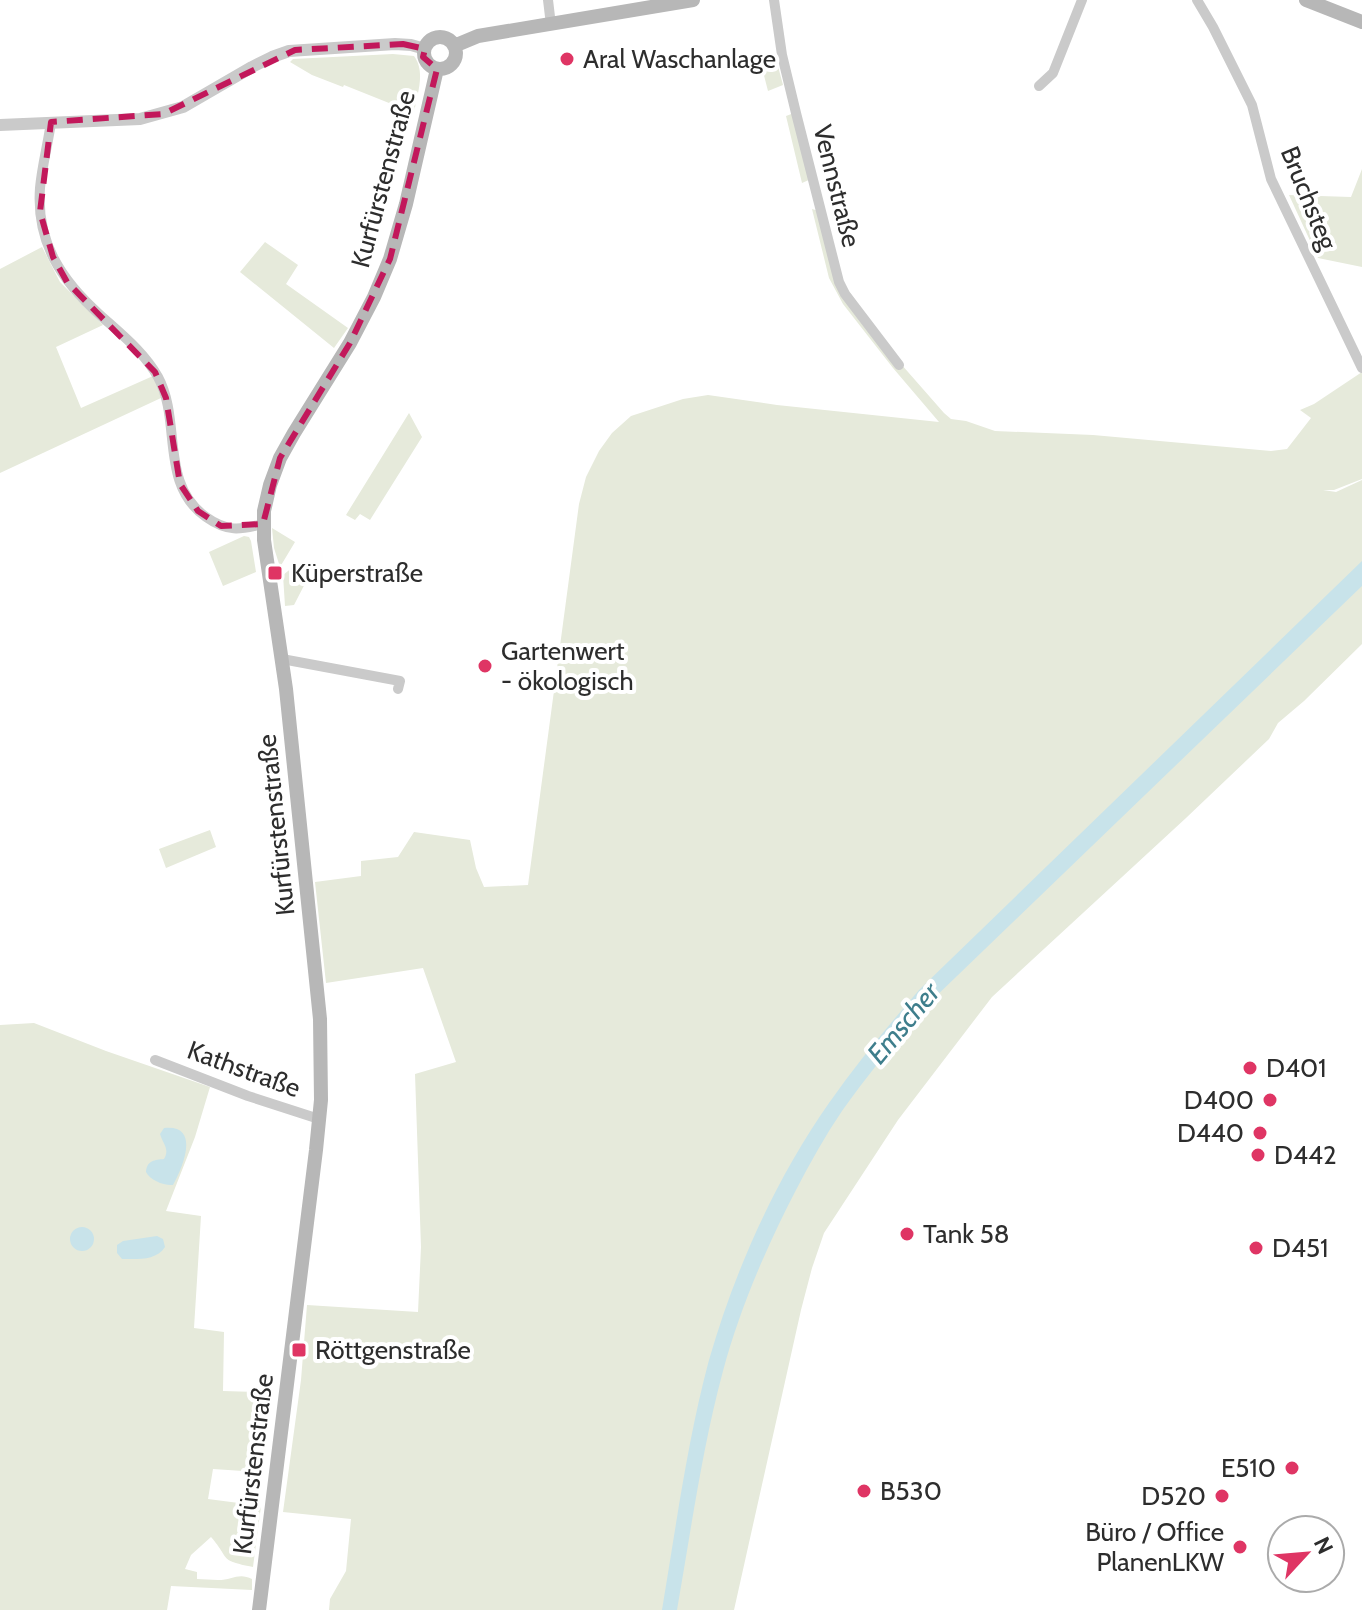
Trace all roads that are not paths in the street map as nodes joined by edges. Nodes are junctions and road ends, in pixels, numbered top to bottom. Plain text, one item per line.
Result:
1 (548, 0) edge
2 (693, 0) edge
3 (774, 0) edge
4 (1082, 0) edge
5 (1197, 0) edge
6 (1306, 0) edge
7 (1328, 4) edge
8 (1362, 22) edge
9 (551, 25) junction
10 (454, 46) junction
11 (425, 49) junction
12 (437, 69) junction
13 (1039, 86) dead end
14 (51, 122) junction
15 (0, 125) edge
16 (899, 365) dead end
17 (1362, 368) edge
18 (263, 524) junction
19 (282, 659) junction
20 (398, 689) dead end
21 (155, 1060) dead end
22 (319, 1119) junction
23 (259, 1610) edge

1 - 9 street
2 - 9 main road
3 - 16 street, Vennstraße
4 - 13 street
5 - 17 street, Bruchsteg
6 - 7 main road
7 - 8 main road
9 - 10 main road
10 - 11 main road
10 - 12 main road, Kurfürstenstraße
11 - 12 main road, Kurfürstenstraße
11 - 14 street
12 - 18 main road, Kurfürstenstraße
14 - 15 street
14 - 18 street
18 - 19 main road, Kurfürstenstraße
19 - 20 street
19 - 22 main road, Kurfürstenstraße
21 - 22 street, Kathstraße
22 - 23 main road, Kurfürstenstraße

